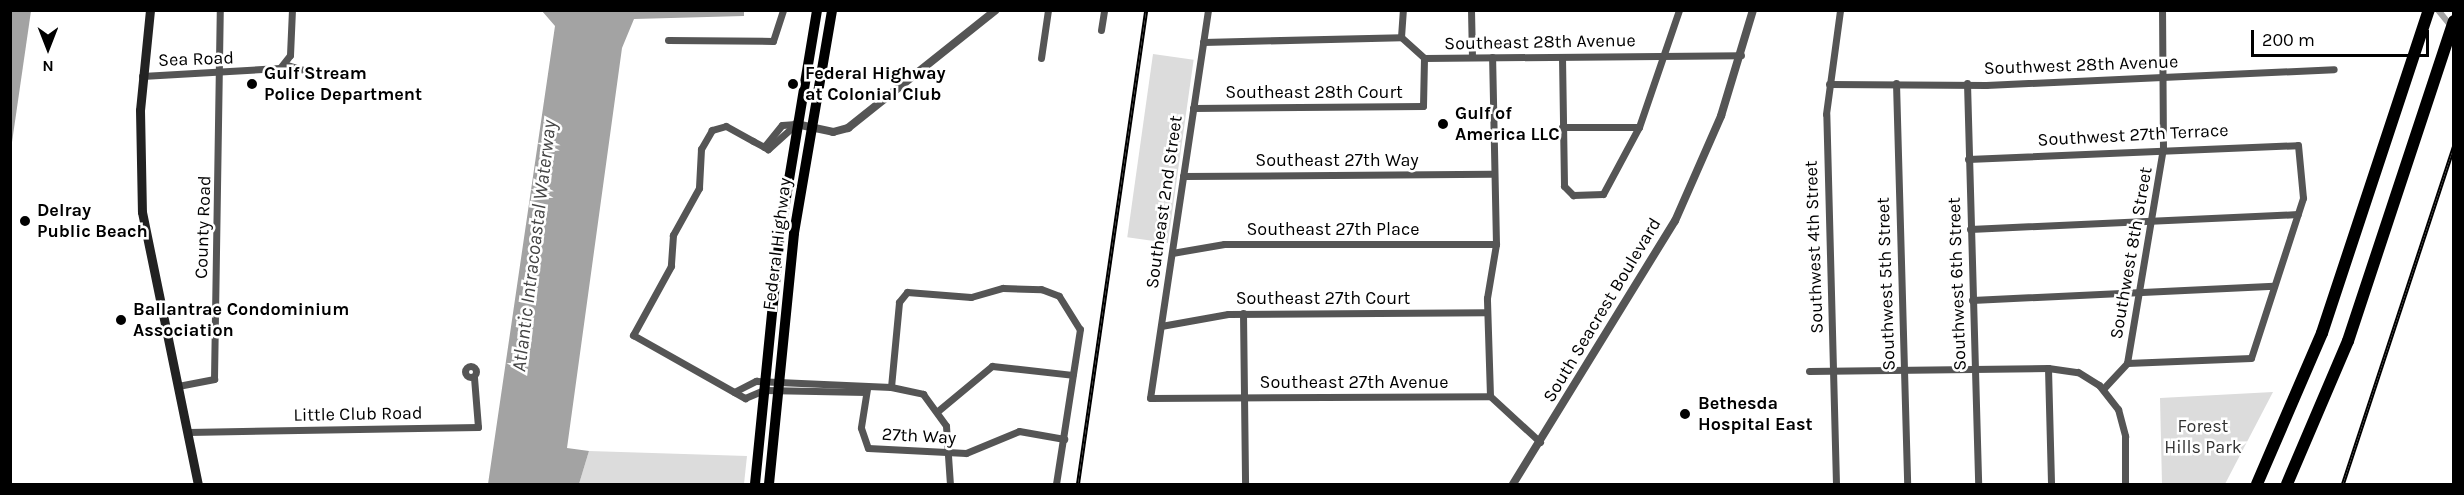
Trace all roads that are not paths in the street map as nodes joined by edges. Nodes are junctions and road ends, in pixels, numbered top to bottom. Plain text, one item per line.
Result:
1 (150, 10) edge
2 (220, 10) edge
3 (292, 10) edge
4 (783, 10) edge
5 (817, 10) edge
6 (832, 10) edge
7 (996, 10) edge
8 (1048, 10) edge
9 (1104, 10) edge
10 (1208, 10) edge
11 (1403, 10) edge
12 (1471, 10) edge
13 (1679, 10) edge
14 (1753, 10) edge
15 (1840, 10) edge
16 (2162, 10) edge
17 (986, 14) edge
18 (2427, 16) edge
19 (2454, 21) edge
20 (1101, 30) dead end
21 (1401, 37) junction
22 (668, 40) dead end
23 (1203, 42) junction
24 (1741, 55) junction
25 (1665, 56) junction
26 (1472, 57) junction
27 (1492, 57) junction
28 (1562, 57) junction
29 (1041, 58) dead end
30 (1424, 58) junction
31 (285, 64) junction
32 (2334, 69) dead end
33 (222, 73) junction
34 (320, 75) dead end
35 (142, 76) junction
36 (2163, 77) junction
37 (1896, 83) junction
38 (1967, 83) junction
39 (1829, 84) junction
40 (1193, 108) junction
41 (796, 124) junction
42 (810, 126) junction
43 (1562, 127) junction
44 (1639, 127) junction
45 (2163, 149) junction
46 (1968, 159) junction
47 (1491, 174) junction
48 (1183, 176) junction
49 (2298, 214) junction
50 (2151, 221) junction
51 (1970, 229) junction
52 (1496, 244) junction
53 (1172, 254) junction
54 (2274, 286) junction
55 (2139, 292) junction
56 (1972, 300) junction
57 (1487, 312) junction
58 (1244, 313) junction
59 (1161, 326) junction
60 (2127, 363) junction
61 (2048, 368) junction
62 (1975, 369) junction
63 (1904, 370) junction
64 (1809, 371) dead end
65 (1833, 371) junction
66 (1073, 375) junction
67 (474, 377) dead end
68 (178, 386) junction
69 (764, 387) junction
70 (891, 387) junction
71 (778, 388) junction
72 (867, 389) junction
73 (2103, 389) junction
74 (1490, 396) junction
75 (1150, 398) joint
76 (1244, 398) junction
77 (939, 410) junction
78 (188, 432) junction
79 (1064, 439) junction
80 (1540, 442) junction
81 (945, 452) junction
82 (198, 484) edge
83 (757, 484) edge
84 (769, 484) edge
85 (950, 484) edge
86 (1056, 484) edge
87 (1245, 484) edge
88 (1513, 484) edge
89 (1836, 484) edge
90 (1907, 484) edge
91 (1978, 484) edge
92 (2051, 484) edge
93 (2125, 484) edge
94 (2257, 484) edge
95 (2287, 484) edge

1 - 35 main road
2 - 33 street
3 - 31 street
4 - 22 street
5 - 41 main road, Federal Highway
6 - 42 main road, Federal Highway
7 - 17 street
8 - 29 street
9 - 20 street
10 - 23 street, Southeast 2nd Street
11 - 21 street
12 - 26 street
13 - 25 street
14 - 24 street, South Seacrest Boulevard
15 - 39 street, Southwest 4th Street
16 - 36 street, Southwest 8th Street
17 - 42 street
18 - 94 highway
19 - 95 highway
21 - 23 street
21 - 30 street, Southeast 28th Avenue
23 - 40 street, Southeast 2nd Street
24 - 25 street, Southeast 28th Avenue
24 - 80 street, South Seacrest Boulevard
25 - 28 street, Southeast 28th Avenue
25 - 44 street
26 - 27 street, Southeast 28th Avenue
26 - 30 street, Southeast 28th Avenue
27 - 28 street, Southeast 28th Avenue
27 - 47 street
28 - 43 street
30 - 40 street, Southeast 28th Court
31 - 33 street, Sea Road
31 - 34 street
32 - 36 street, Southwest 28th Avenue
33 - 35 street, Sea Road
33 - 68 street, County Road
35 - 68 main road
36 - 38 street, Southwest 28th Avenue
36 - 45 street, Southwest 8th Street
37 - 38 street, Southwest 28th Avenue
37 - 39 street, Southwest 28th Avenue
37 - 63 street, Southwest 5th Street
38 - 46 street, Southwest 6th Street
39 - 65 street, Southwest 4th Street
40 - 48 street, Southeast 2nd Street
41 - 42 street
41 - 69 main road, Federal Highway
41 - 69 street
42 - 71 main road, Federal Highway
43 - 44 street
43 - 44 street
45 - 46 street, Southwest 27th Terrace
45 - 49 street, Southwest 27th Terrace
45 - 50 street, Southwest 8th Street
46 - 51 street, Southwest 6th Street
47 - 48 street, Southeast 27th Way
47 - 52 street
48 - 53 street, Southeast 2nd Street
49 - 50 street
49 - 54 street
50 - 51 street
50 - 55 street, Southwest 8th Street
51 - 56 street, Southwest 6th Street
52 - 53 street, Southeast 27th Place
52 - 57 street
53 - 59 street, Southeast 2nd Street
54 - 55 street
54 - 60 street
55 - 56 street
55 - 60 street, Southwest 8th Street
56 - 62 street, Southwest 6th Street
57 - 58 street, Southeast 27th Court
57 - 74 street
58 - 59 street, Southeast 27th Court
58 - 76 street
59 - 75 street, Southeast 2nd Street
60 - 73 street, Southwest 8th Street
61 - 62 street
61 - 73 street
61 - 92 street
62 - 63 street
62 - 91 street, Southwest 6th Street
63 - 65 street
63 - 90 street, Southwest 5th Street
64 - 65 street
65 - 89 street, Southwest 4th Street
66 - 70 street
66 - 77 street
66 - 79 street
67 - 78 street, Little Club Road
68 - 78 main road
69 - 71 street
69 - 83 main road, Federal Highway
70 - 72 street
70 - 77 street
71 - 72 street
71 - 84 main road, Federal Highway
72 - 81 street, 27th Way
73 - 93 street
74 - 76 street, Southeast 27th Avenue
74 - 80 street
75 - 76 street, Southeast 27th Avenue
76 - 87 street
77 - 81 street
78 - 82 main road
79 - 81 street, 27th Way
79 - 86 street
80 - 88 street, South Seacrest Boulevard
81 - 85 street

